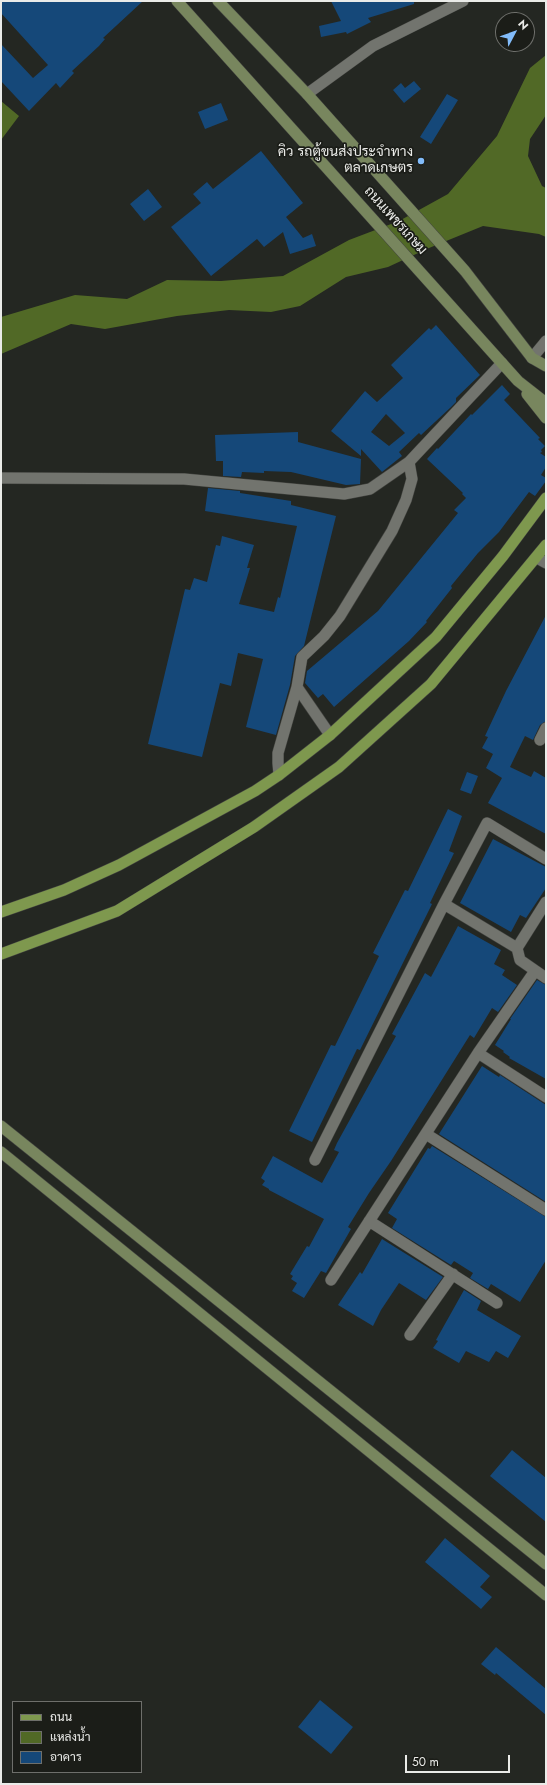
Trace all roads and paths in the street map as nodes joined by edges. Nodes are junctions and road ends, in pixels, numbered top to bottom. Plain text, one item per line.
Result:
1 (177, 1) edge
2 (218, 1) edge
3 (463, 1) edge
4 (307, 94) junction
5 (546, 341) edge
6 (532, 358) junction
7 (546, 362) edge
8 (502, 363) junction
9 (546, 366) edge
10 (518, 381) junction
11 (546, 403) edge
12 (546, 418) edge
13 (409, 462) junction
14 (1, 478) edge
15 (546, 498) edge
16 (546, 545) edge
17 (541, 560) edge
18 (297, 687) junction
19 (546, 728) edge
20 (330, 735) junction
21 (540, 740) dead end
22 (279, 774) junction
23 (546, 859) edge
24 (546, 902) edge
25 (444, 904) junction
26 (1, 912) edge
27 (518, 948) junction
28 (1, 954) edge
29 (535, 971) junction
30 (546, 978) edge
31 (478, 1053) junction
32 (546, 1097) edge
33 (1, 1126) edge
34 (426, 1134) junction
35 (1, 1152) edge
36 (315, 1160) dead end
37 (546, 1210) edge
38 (370, 1221) junction
39 (453, 1274) junction
40 (331, 1280) dead end
41 (497, 1303) dead end
42 (410, 1335) dead end
43 (546, 1564) edge
44 (546, 1595) edge

1 - 8 main road, ถนนเพชรเกษม
2 - 4 main road, ถนนเพชรเกษม
3 - 4 street
4 - 6 main road, ถนนเพชรเกษม
5 - 6 street
6 - 7 main road
6 - 9 main road, ถนนเพชรเกษม
8 - 10 main road, ถนนเพชรเกษม
8 - 13 street
10 - 11 main road, ถนนเพชรเกษม
10 - 12 main road
13 - 14 street
13 - 18 street
15 - 20 main road
16 - 17 main road
17 - 28 main road
18 - 20 street
18 - 22 street
19 - 21 street
20 - 22 main road
22 - 26 main road
23 - 25 street
24 - 27 street
25 - 27 street
25 - 36 street
27 - 29 street
29 - 30 street
29 - 31 street
31 - 32 street
31 - 34 street
33 - 43 main road
34 - 37 street
34 - 38 street
35 - 44 main road
38 - 39 street
38 - 40 street
39 - 41 street
39 - 42 street

